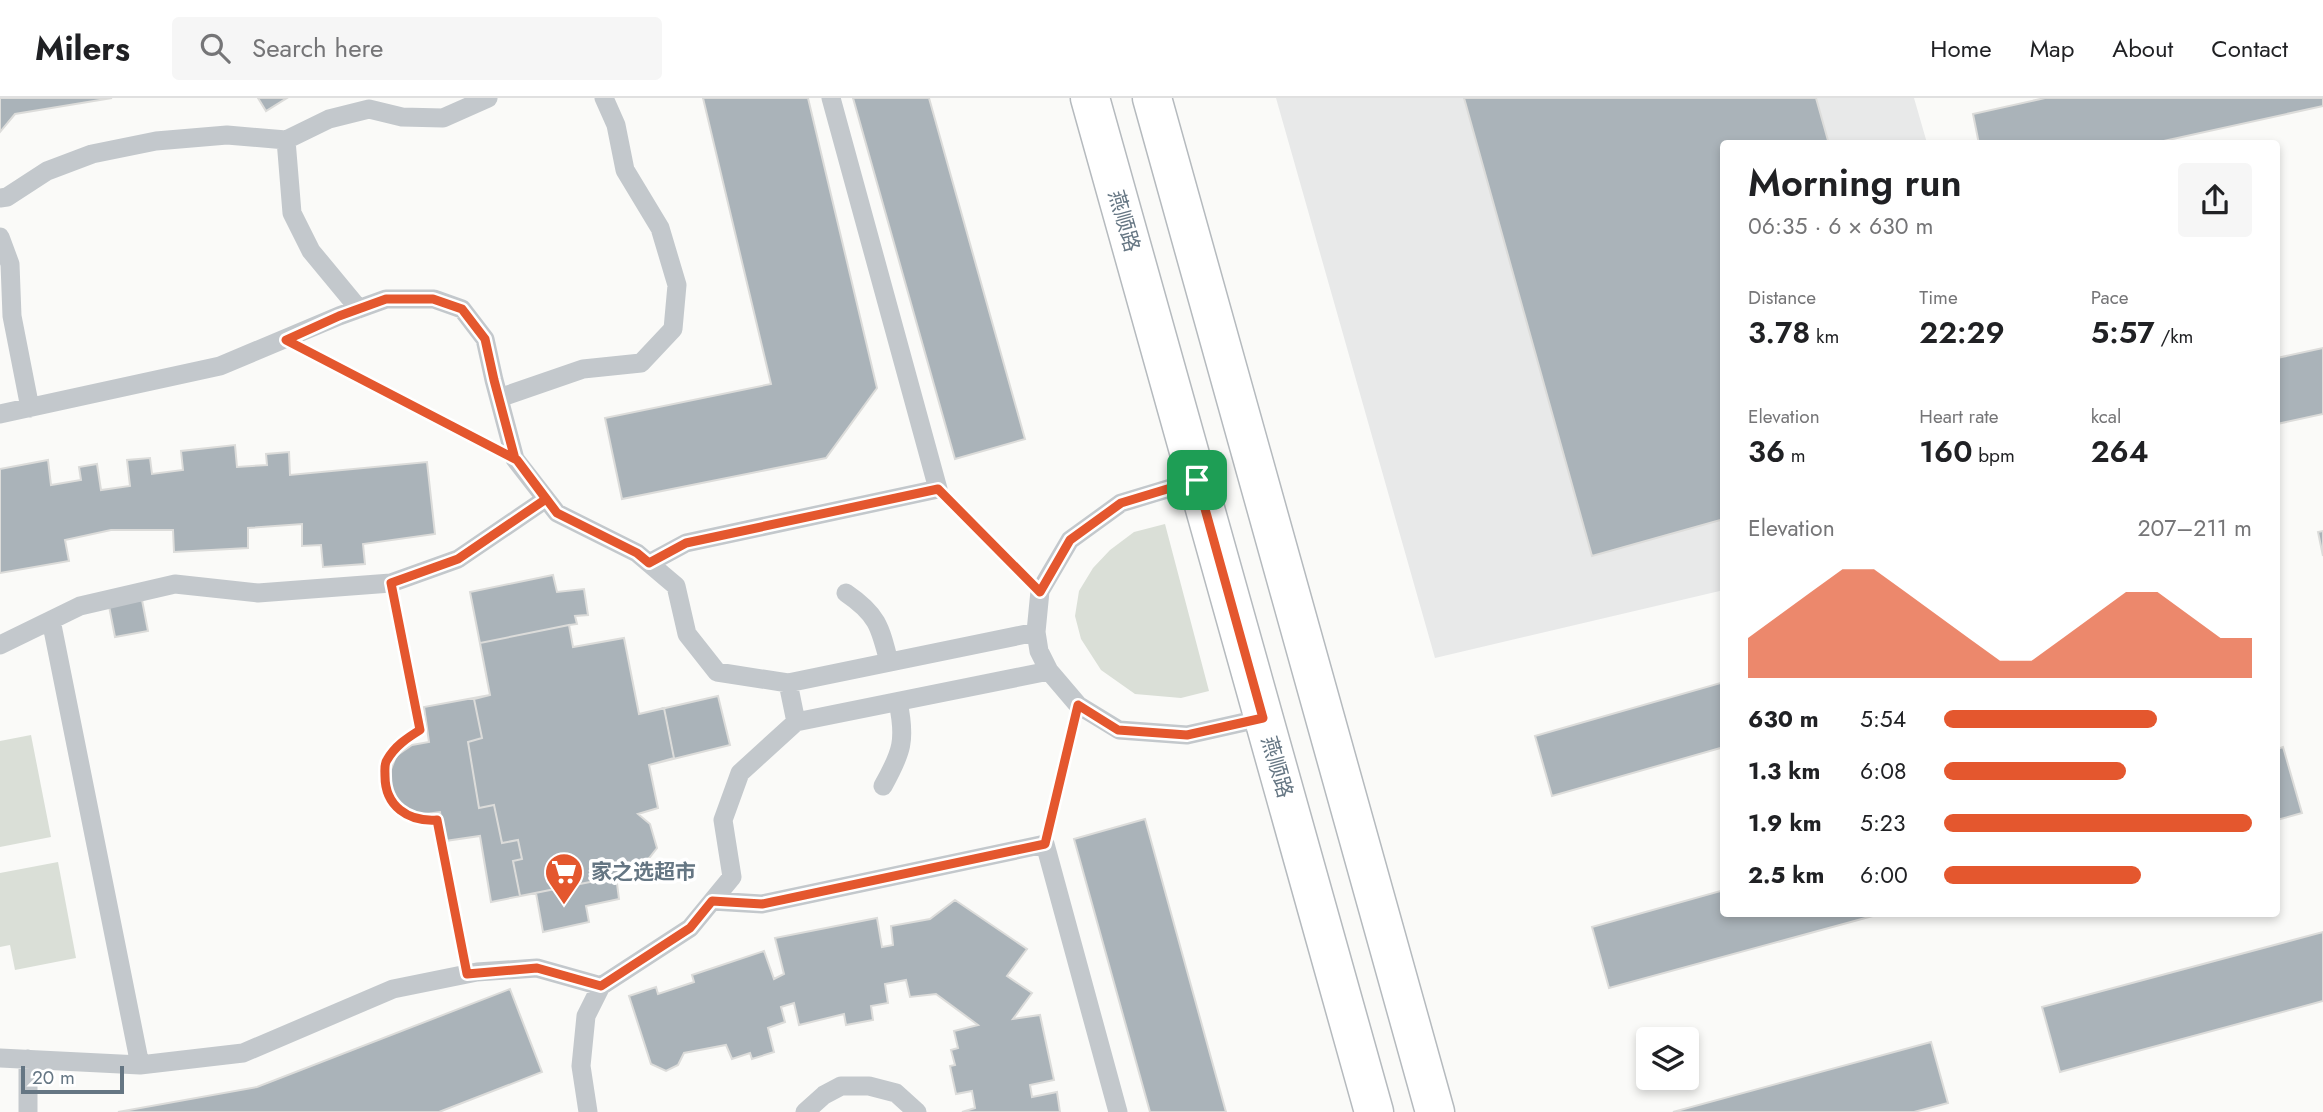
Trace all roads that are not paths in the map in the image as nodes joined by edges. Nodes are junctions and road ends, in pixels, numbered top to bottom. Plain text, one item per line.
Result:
1 (488, 98) edge
2 (604, 98) edge
3 (831, 98) edge
4 (1090, 98) edge
5 (1152, 98) edge
6 (368, 103) edge
7 (286, 140) junction
8 (0, 198) edge
9 (0, 237) edge
10 (359, 309) junction
11 (499, 398) junction
12 (30, 408) junction
13 (0, 414) edge
14 (1197, 480) junction
15 (546, 499) junction
16 (649, 563) junction
17 (846, 593) dead end
18 (51, 620) junction
19 (1036, 632) junction
20 (0, 645) edge
21 (888, 662) junction
22 (1049, 671) junction
23 (788, 683) junction
24 (898, 702) junction
25 (1263, 718) junction
26 (796, 722) junction
27 (883, 786) dead end
28 (712, 901) junction
29 (601, 986) junction
30 (0, 1058) edge
31 (28, 1059) junction
32 (140, 1065) junction
33 (28, 1112) edge
34 (588, 1112) edge
35 (805, 1112) edge
36 (917, 1112) edge
37 (1118, 1112) edge
38 (1374, 1112) edge
39 (1435, 1112) edge

1 - 6 lane
2 - 11 lane
3 - 16 lane
4 - 14 main road, 燕顺路
5 - 39 main road
6 - 7 lane
7 - 8 lane
7 - 10 lane
9 - 12 lane
10 - 11 lane
10 - 12 lane
11 - 15 lane
12 - 13 lane
14 - 19 lane
14 - 25 main road, 燕顺路
15 - 16 lane
15 - 18 lane
16 - 23 lane
17 - 21 lane
18 - 20 lane
18 - 32 lane
19 - 21 lane
19 - 22 lane
21 - 23 lane
22 - 24 lane
22 - 25 lane
23 - 26 lane
24 - 26 lane
24 - 27 lane
25 - 38 main road, 燕顺路
26 - 28 lane
28 - 29 lane
28 - 37 lane
29 - 32 lane
29 - 34 lane
30 - 31 lane
31 - 32 lane
31 - 33 lane
35 - 36 lane

